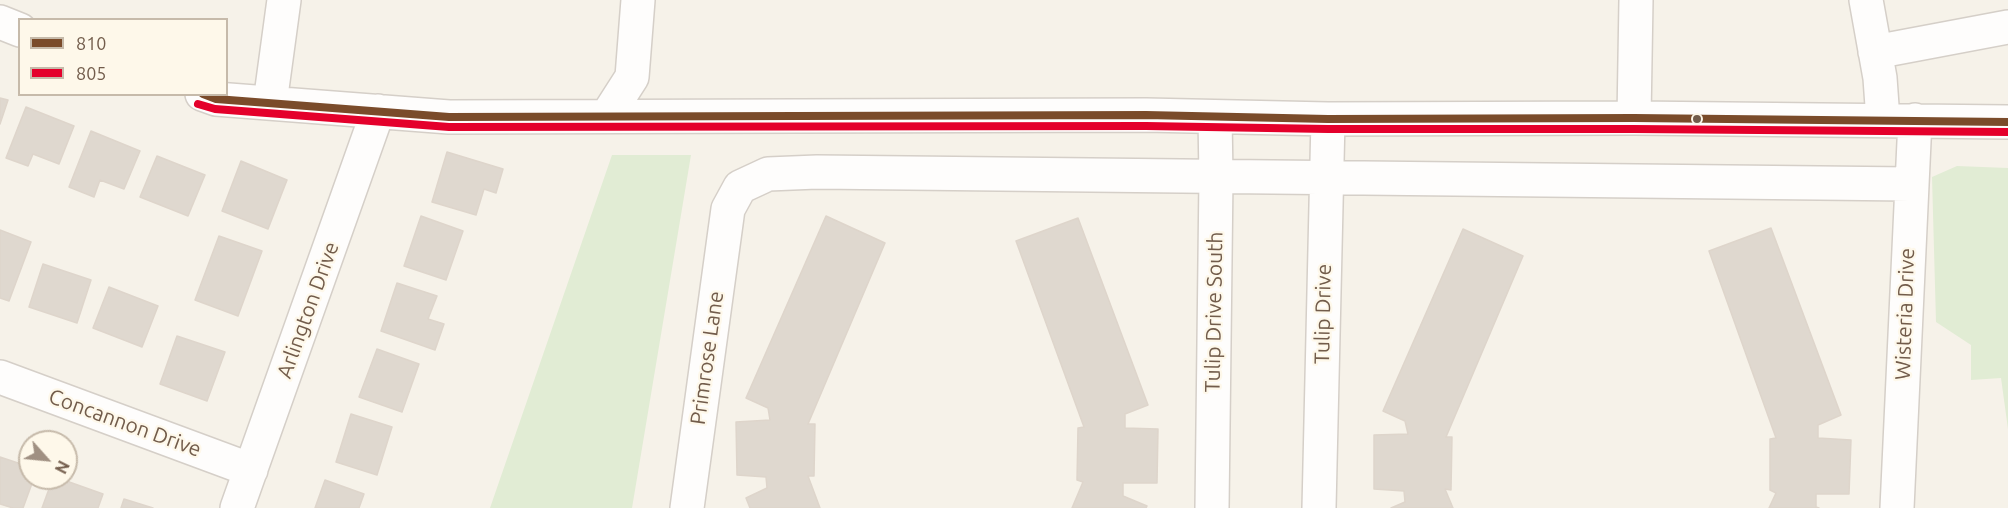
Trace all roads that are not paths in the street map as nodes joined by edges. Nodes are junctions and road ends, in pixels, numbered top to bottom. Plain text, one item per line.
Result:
1 (284, 0) edge
2 (638, 0) edge
3 (1636, 0) edge
4 (1866, 0) edge
5 (0, 22) edge
6 (2008, 27) edge
7 (18, 29) edge
8 (1875, 52) junction
9 (208, 96) edge
10 (270, 103) junction
11 (378, 111) junction
12 (607, 116) junction
13 (1215, 117) junction
14 (1634, 118) junction
15 (1328, 119) junction
16 (1899, 120) junction
17 (2008, 122) edge
18 (1327, 176) junction
19 (1216, 177) junction
20 (1910, 184) junction
21 (0, 377) edge
22 (251, 470) junction
23 (237, 508) edge
24 (687, 508) edge
25 (1212, 508) edge
26 (1319, 508) edge
27 (1897, 508) edge

1 - 10 street
2 - 12 street
3 - 14 street
4 - 8 street, Wisteria Drive
5 - 7 street
6 - 8 street
8 - 16 street, Wisteria Drive
9 - 10 street
10 - 11 street
11 - 12 street
11 - 22 street, Arlington Drive
12 - 13 street
13 - 15 street
13 - 19 street, Tulip Drive South
14 - 15 street
14 - 16 street
15 - 18 street, Tulip Drive
16 - 17 street
16 - 20 street, Wisteria Drive
18 - 19 street
18 - 20 street
18 - 26 street, Tulip Drive
19 - 24 street, Primrose Lane
19 - 25 street, Tulip Drive South
20 - 27 street, Wisteria Drive
21 - 22 street, Concannon Drive
22 - 23 street, Arlington Drive

